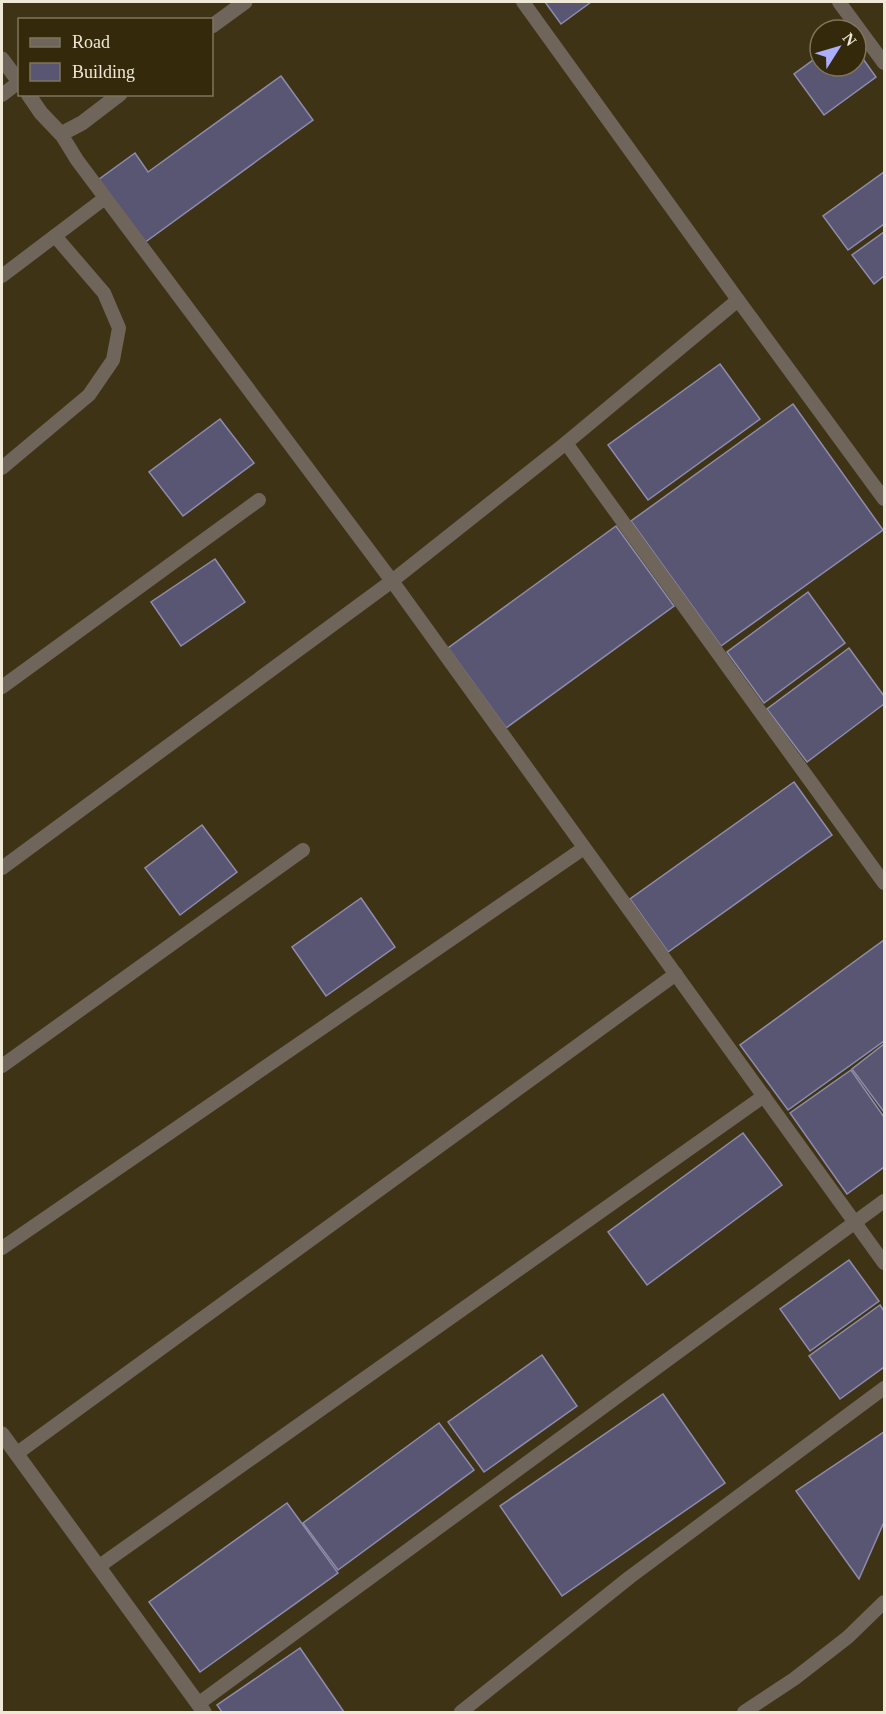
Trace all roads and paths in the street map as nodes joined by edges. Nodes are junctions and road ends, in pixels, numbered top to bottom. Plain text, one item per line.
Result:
1 (245, 2) edge
2 (523, 2) edge
3 (839, 2) edge
4 (213, 25) edge
5 (2, 59) edge
6 (885, 63) edge
7 (18, 82) edge
8 (18, 84) edge
9 (2, 95) edge
10 (29, 96) edge
11 (117, 96) edge
12 (62, 134) junction
13 (105, 198) junction
14 (55, 236) junction
15 (2, 276) edge
16 (738, 300) junction
17 (566, 443) junction
18 (2, 468) edge
19 (885, 499) edge
20 (259, 500) dead end
21 (392, 581) junction
22 (2, 687) edge
23 (584, 848) junction
24 (303, 850) dead end
25 (2, 868) edge
26 (885, 883) edge
27 (676, 975) junction
28 (2, 1066) edge
29 (764, 1096) junction
30 (885, 1201) edge
31 (855, 1221) junction
32 (2, 1248) edge
33 (885, 1263) edge
34 (885, 1388) edge
35 (2, 1434) edge
36 (16, 1454) junction
37 (98, 1567) junction
38 (885, 1602) edge
39 (201, 1708) edge
40 (461, 1713) edge
41 (744, 1713) edge

1 - 4 street
2 - 16 lane
3 - 6 lane
5 - 7 street
8 - 9 lane
10 - 12 street
11 - 12 street
12 - 13 lane
13 - 14 lane
13 - 21 lane
14 - 15 lane
14 - 18 lane
16 - 17 lane
16 - 19 lane
17 - 21 lane
17 - 26 lane
20 - 22 lane
21 - 23 lane
21 - 25 lane
23 - 27 lane
23 - 32 lane
24 - 28 lane
27 - 29 lane
27 - 36 lane
29 - 31 lane
29 - 37 lane
30 - 31 lane
31 - 33 lane
31 - 39 lane
34 - 40 lane
35 - 36 street
36 - 37 street
37 - 39 street
38 - 41 lane

